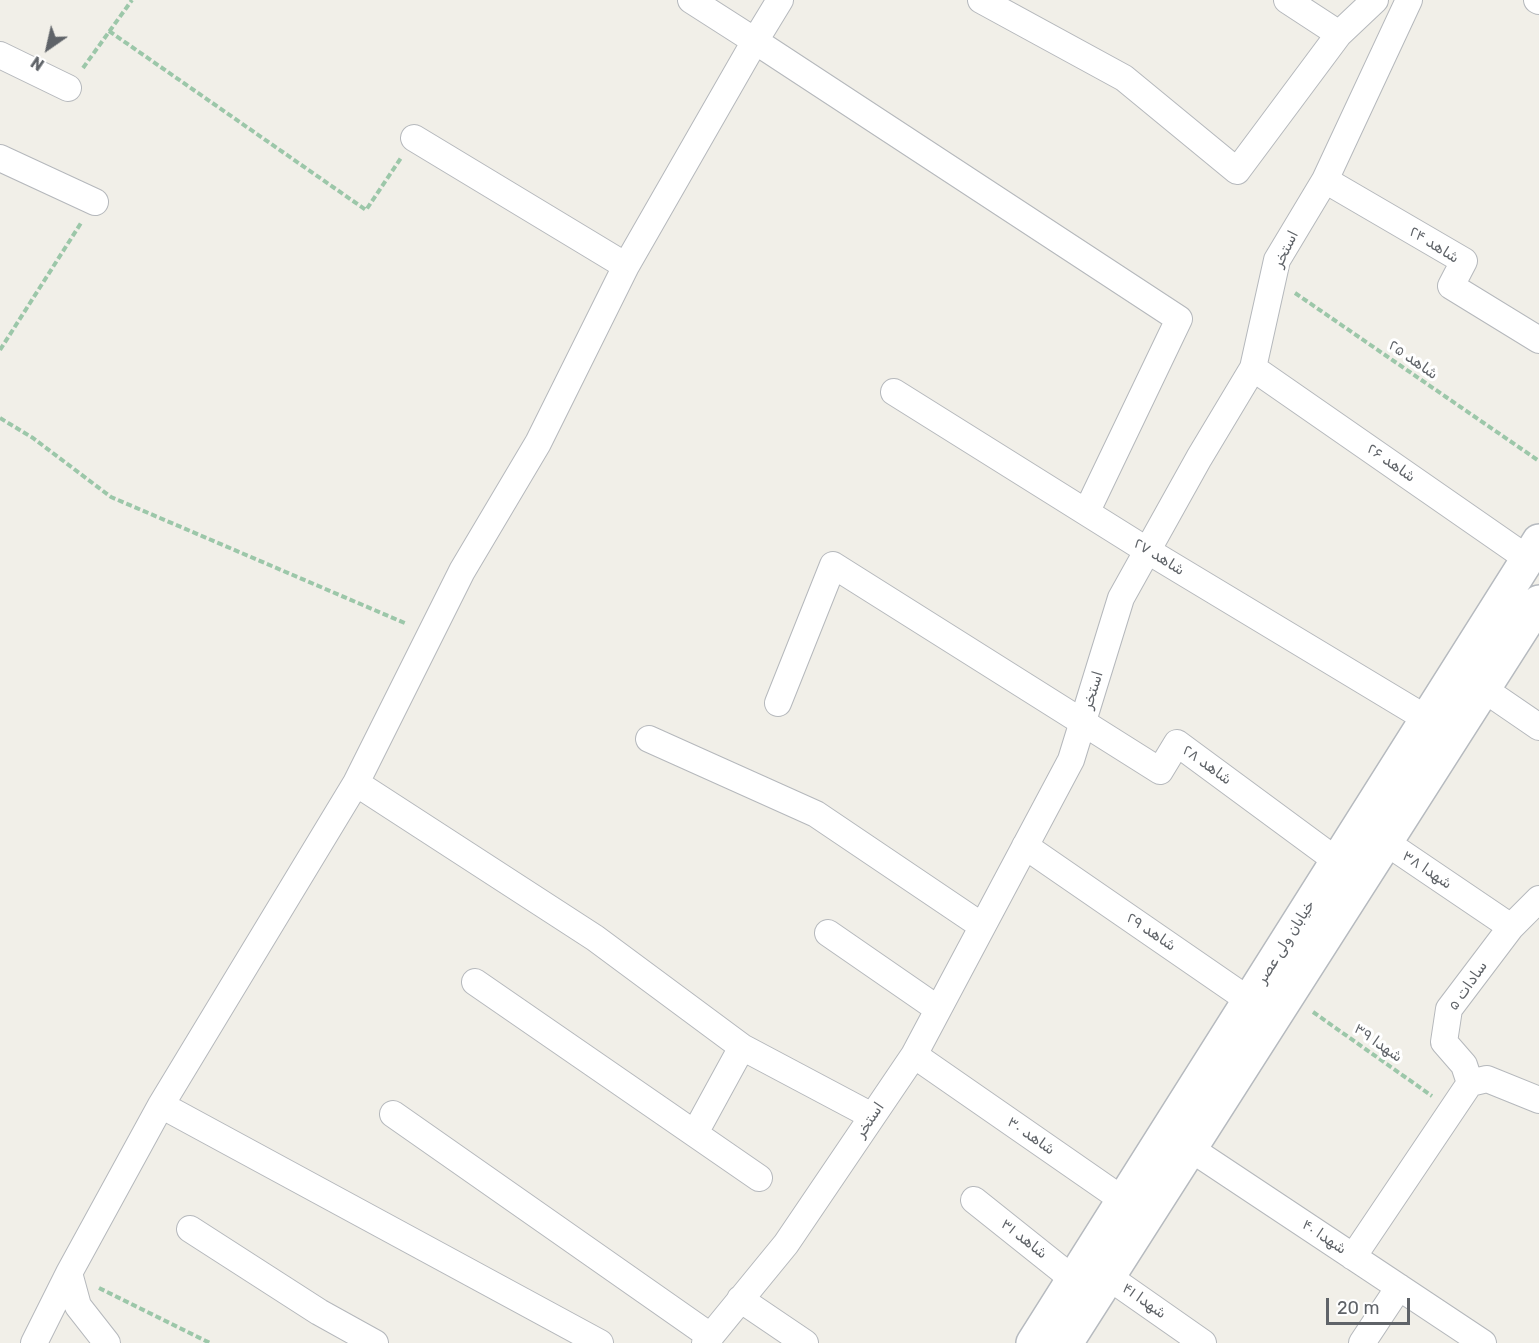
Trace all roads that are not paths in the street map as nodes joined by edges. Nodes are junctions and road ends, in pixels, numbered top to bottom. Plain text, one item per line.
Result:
1 (691, 0) edge
2 (780, 0) edge
3 (981, 0) edge
4 (1287, 0) edge
5 (1375, 0) edge
6 (1409, 0) edge
7 (1339, 34) junction
8 (755, 41) junction
9 (0, 55) edge
10 (68, 88) road end
11 (414, 138) road end
12 (0, 158) edge
13 (1324, 180) junction
14 (95, 202) road end
15 (626, 266) junction
16 (1539, 340) edge
17 (1253, 368) junction
18 (894, 392) dead end
19 (1087, 511) junction
20 (1533, 550) edge
21 (1148, 551) junction
22 (1539, 602) edge
23 (1485, 690) junction
24 (778, 703) dead end
25 (1427, 719) junction
26 (1082, 724) junction
27 (1539, 728) edge
28 (649, 739) dead end
29 (356, 783) junction
30 (1387, 843) junction
31 (1025, 846) junction
32 (1337, 861) junction
33 (1529, 916) edge
34 (982, 927) junction
35 (828, 933) dead end
36 (475, 982) dead end
37 (1249, 1000) junction
38 (1282, 1007) junction
39 (938, 1009) junction
40 (742, 1047) junction
41 (914, 1055) junction
42 (1470, 1083) junction
43 (1539, 1100) edge
44 (161, 1105) junction
45 (393, 1114) dead end
46 (872, 1116) junction
47 (695, 1133) junction
48 (1178, 1141) junction
49 (759, 1178) dead end
50 (974, 1200) dead end
51 (1137, 1206) junction
52 (190, 1229) dead end
53 (1353, 1257) junction
54 (1089, 1272) junction
55 (69, 1273) junction
56 (1399, 1287) junction
57 (740, 1299) junction
58 (708, 1340) edge
59 (34, 1343) edge
60 (107, 1343) edge
61 (375, 1343) edge
62 (600, 1343) edge
63 (805, 1343) edge
64 (1033, 1343) edge
65 (1066, 1343) edge
66 (1203, 1343) edge
67 (1362, 1343) edge
68 (1483, 1343) edge

1 - 8 street
2 - 8 street
3 - 7 street
4 - 7 street
5 - 7 street
6 - 13 street, استخر
8 - 15 street
8 - 19 street
9 - 10 street
11 - 15 street
12 - 14 street
13 - 16 street, شاهد ۲۴
13 - 17 street, استخر
15 - 29 street
17 - 20 street, شاهد ۲۶
17 - 21 street, استخر
18 - 19 street, شاهد ۲۷
19 - 21 street, شاهد ۲۷
20 - 25 main road, خیابان ولی عصر
21 - 25 street, شاهد ۲۷
21 - 26 street, استخر
22 - 23 main road, خیابان ولی عصر
23 - 27 street
23 - 30 main road, خیابان ولی عصر
24 - 26 street
25 - 32 main road, خیابان ولی عصر
26 - 31 street, استخر
26 - 32 street, شاهد ۲۸
28 - 34 street
29 - 40 street
29 - 44 street
30 - 32 street, شهدا ۳۸
30 - 33 street, شهدا ۳۸
30 - 38 main road, خیابان ولی عصر
31 - 34 street, استخر
31 - 37 street, شاهد ۲۹
32 - 37 main road, خیابان ولی عصر
33 - 42 street, سادات ۵
34 - 39 street, استخر
35 - 39 street
36 - 47 street
37 - 38 street, شاهد ۲۹
37 - 48 main road, خیابان ولی عصر
38 - 48 main road, خیابان ولی عصر
39 - 41 street, استخر
40 - 46 street
40 - 47 street
41 - 46 street, استخر
41 - 51 street, شاهد ۳۰
42 - 43 street
42 - 53 street
44 - 55 street
44 - 62 street
45 - 58 street
46 - 57 street, استخر
47 - 49 street
48 - 51 main road, خیابان ولی عصر
48 - 53 street, شهدا ۴۰
50 - 54 street, شاهد ۳۱
51 - 54 main road, خیابان ولی عصر
52 - 61 street
53 - 56 street, شهدا ۴۰
54 - 64 main road, خیابان ولی عصر
54 - 65 main road, خیابان ولی عصر
54 - 66 street, شهدا ۴۱
55 - 59 street
55 - 60 street
56 - 67 street
56 - 68 street, شهدا ۴۰
57 - 58 street, استخر
57 - 63 street

